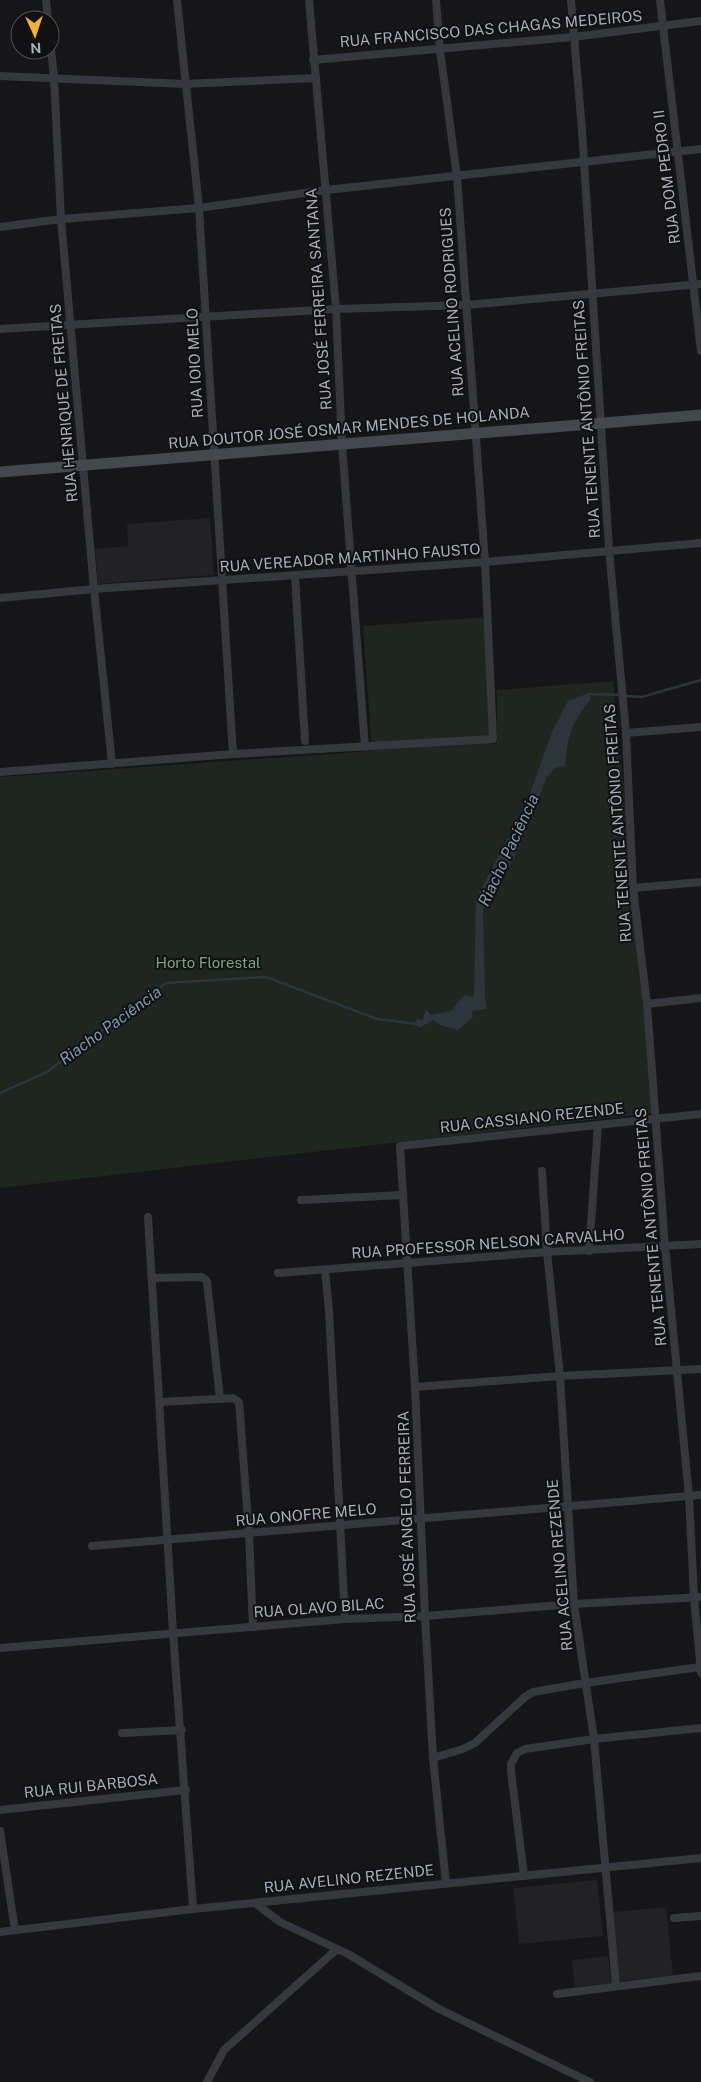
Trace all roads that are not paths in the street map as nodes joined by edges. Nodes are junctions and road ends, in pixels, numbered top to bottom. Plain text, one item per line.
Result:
1 (177, 0) edge
2 (309, 0) edge
3 (436, 0) edge
4 (571, 0) edge
5 (660, 0) edge
6 (701, 21) edge
7 (662, 26) junction
8 (573, 37) junction
9 (440, 50) junction
10 (52, 60) edge
11 (313, 60) junction
12 (0, 76) edge
13 (54, 77) junction
14 (316, 78) junction
15 (185, 84) junction
16 (701, 149) edge
17 (679, 152) junction
18 (584, 163) junction
19 (457, 177) junction
20 (326, 190) junction
21 (199, 208) junction
22 (61, 219) junction
23 (0, 227) edge
24 (697, 285) edge
25 (593, 295) junction
26 (467, 305) junction
27 (336, 309) junction
28 (206, 318) junction
29 (71, 324) junction
30 (0, 329) edge
31 (701, 350) edge
32 (701, 415) edge
33 (600, 423) junction
34 (474, 434) junction
35 (342, 445) junction
36 (214, 454) junction
37 (83, 464) junction
38 (0, 472) edge
39 (701, 543) edge
40 (609, 550) junction
41 (484, 562) junction
42 (352, 572) junction
43 (295, 576) junction
44 (222, 581) junction
45 (94, 589) junction
46 (0, 598) edge
47 (701, 727) edge
48 (626, 733) junction
49 (305, 741) dead end
50 (365, 747) junction
51 (233, 754) junction
52 (112, 764) junction
53 (0, 772) edge
54 (701, 882) edge
55 (633, 888) junction
56 (701, 998) edge
57 (647, 1004) junction
58 (701, 1114) edge
59 (656, 1119) junction
60 (598, 1125) junction
61 (400, 1150) joint
62 (542, 1171) dead end
63 (403, 1194) junction
64 (301, 1200) dead end
65 (148, 1217) dead end
66 (701, 1244) edge
67 (664, 1246) junction
68 (589, 1251) junction
69 (547, 1252) junction
70 (406, 1262) junction
71 (325, 1270) junction
72 (278, 1273) dead end
73 (153, 1278) junction
74 (701, 1369) edge
75 (676, 1371) junction
76 (560, 1376) junction
77 (415, 1387) junction
78 (220, 1399) junction
79 (160, 1402) junction
80 (701, 1495) edge
81 (689, 1496) junction
82 (568, 1506) junction
83 (422, 1518) junction
84 (339, 1525) junction
85 (250, 1534) junction
86 (168, 1539) junction
87 (92, 1546) dead end
88 (698, 1597) edge
89 (574, 1604) junction
90 (425, 1616) junction
91 (345, 1619) junction
92 (253, 1626) junction
93 (173, 1632) junction
94 (0, 1648) edge
95 (700, 1666) edge
96 (701, 1673) edge
97 (585, 1682) junction
98 (701, 1728) edge
99 (182, 1730) junction
100 (122, 1733) dead end
101 (594, 1739) junction
102 (433, 1758) junction
103 (186, 1790) junction
104 (0, 1810) edge
105 (0, 1831) edge
106 (701, 1858) edge
107 (605, 1867) junction
108 (524, 1876) junction
109 (446, 1883) junction
110 (255, 1903) junction
111 (194, 1909) junction
112 (701, 1916) edge
113 (674, 1918) dead end
114 (15, 1930) junction
115 (0, 1932) edge
116 (337, 1949) junction
117 (701, 1976) edge
118 (616, 1986) junction
119 (557, 1994) dead end
120 (207, 2082) edge
121 (590, 2082) edge

1 - 15 street, RUA IOIO MELO
2 - 11 street, RUA JOSÉ FERREIRA SANTANA
3 - 9 street, RUA ACELINO RODRIGUES
4 - 8 street, RUA TENENTE ANTÔNIO FREITAS
5 - 7 street, RUA DOM PEDRO II
6 - 7 street, RUA FRANCISCO DAS CHAGAS MEDEIROS
7 - 8 street, RUA FRANCISCO DAS CHAGAS MEDEIROS
7 - 17 street, RUA DOM PEDRO II
8 - 9 street, RUA FRANCISCO DAS CHAGAS MEDEIROS
8 - 18 street, RUA TENENTE ANTÔNIO FREITAS
9 - 11 street, RUA FRANCISCO DAS CHAGAS MEDEIROS
9 - 19 street, RUA ACELINO RODRIGUES
10 - 13 street, RUA HENRIQUE DE FREITAS
11 - 14 street, RUA JOSÉ FERREIRA SANTANA
12 - 13 street
13 - 15 street
13 - 22 street, RUA HENRIQUE DE FREITAS
14 - 15 street
14 - 20 street, RUA JOSÉ FERREIRA SANTANA
15 - 21 street, RUA IOIO MELO
16 - 17 street
17 - 18 street
17 - 24 street, RUA DOM PEDRO II
18 - 19 street
18 - 25 street, RUA TENENTE ANTÔNIO FREITAS
19 - 20 street
19 - 26 street, RUA ACELINO RODRIGUES
20 - 21 street
20 - 27 street, RUA JOSÉ FERREIRA SANTANA
21 - 22 street
21 - 28 street, RUA IOIO MELO
22 - 23 street
22 - 29 street, RUA HENRIQUE DE FREITAS
24 - 25 street
24 - 31 street, RUA DOM PEDRO II
25 - 26 street
25 - 33 street, RUA TENENTE ANTÔNIO FREITAS
26 - 27 street
26 - 34 street, RUA ACELINO RODRIGUES
27 - 28 street
27 - 35 street, RUA JOSÉ FERREIRA SANTANA
28 - 29 street
28 - 36 street, RUA IOIO MELO
29 - 30 street
29 - 37 street, RUA HENRIQUE DE FREITAS
32 - 33 street, RUA DOUTOR JOSÉ OSMAR MENDES DE HOLANDA
33 - 34 street, RUA DOUTOR JOSÉ OSMAR MENDES DE HOLANDA
33 - 40 street, RUA TENENTE ANTÔNIO FREITAS
34 - 35 street, RUA DOUTOR JOSÉ OSMAR MENDES DE HOLANDA
34 - 41 street, RUA ACELINO RODRIGUES
35 - 36 street, RUA DOUTOR JOSÉ OSMAR MENDES DE HOLANDA
35 - 42 street, RUA JOSÉ FERREIRA SANTANA
36 - 37 street, RUA DOUTOR JOSÉ OSMAR MENDES DE HOLANDA
36 - 44 street, RUA IOIO MELO
37 - 38 street, RUA DOUTOR JOSÉ OSMAR MENDES DE HOLANDA
37 - 45 street, RUA HENRIQUE DE FREITAS
39 - 40 street, RUA VEREADOR MARTINHO FAUSTO
40 - 41 street, RUA VEREADOR MARTINHO FAUSTO
40 - 48 street, RUA TENENTE ANTÔNIO FREITAS
41 - 42 street, RUA VEREADOR MARTINHO FAUSTO
41 - 50 street, RUA ACELINO RODRIGUES
42 - 43 street, RUA VEREADOR MARTINHO FAUSTO
42 - 50 street, RUA JOSÉ FERREIRA SANTANA
43 - 44 street, RUA VEREADOR MARTINHO FAUSTO
43 - 49 street
44 - 45 street, RUA VEREADOR MARTINHO FAUSTO
44 - 51 street, RUA IOIO MELO
45 - 46 street, RUA VEREADOR MARTINHO FAUSTO
45 - 52 street, RUA HENRIQUE DE FREITAS
47 - 48 street
48 - 55 street, RUA TENENTE ANTÔNIO FREITAS
50 - 51 street
51 - 52 street
52 - 53 street
54 - 55 street
55 - 57 street, RUA TENENTE ANTÔNIO FREITAS
56 - 57 street
57 - 59 street, RUA TENENTE ANTÔNIO FREITAS
58 - 59 street, RUA CASSIANO REZENDE
59 - 60 street, RUA CASSIANO REZENDE
59 - 67 street, RUA TENENTE ANTÔNIO FREITAS
60 - 61 street, RUA CASSIANO REZENDE
60 - 68 street
61 - 63 street, RUA JOSÉ ANGELO FERREIRA
62 - 69 street, RUA ACELINO REZENDE
63 - 64 street
63 - 70 street, RUA JOSÉ ANGELO FERREIRA
65 - 73 street
66 - 67 street, RUA PROFESSOR NELSON CARVALHO
67 - 68 street, RUA PROFESSOR NELSON CARVALHO
67 - 75 street, RUA TENENTE ANTÔNIO FREITAS
68 - 69 street, RUA PROFESSOR NELSON CARVALHO
69 - 70 street, RUA PROFESSOR NELSON CARVALHO
69 - 76 street, RUA ACELINO REZENDE
70 - 71 street, RUA PROFESSOR NELSON CARVALHO
70 - 77 street, RUA JOSÉ ANGELO FERREIRA
71 - 72 street, RUA PROFESSOR NELSON CARVALHO
71 - 84 street
73 - 78 street
73 - 79 street
74 - 75 street
75 - 76 street
75 - 81 street, RUA TENENTE ANTÔNIO FREITAS
76 - 77 street
76 - 82 street, RUA ACELINO REZENDE
77 - 83 street, RUA JOSÉ ANGELO FERREIRA
78 - 79 street
78 - 85 street
79 - 86 street
80 - 81 street, RUA ONOFRE MELO
81 - 82 street, RUA ONOFRE MELO
81 - 88 street, RUA TENENTE ANTÔNIO FREITAS
82 - 83 street, RUA ONOFRE MELO
82 - 89 street, RUA ACELINO REZENDE
83 - 84 street, RUA ONOFRE MELO
83 - 90 street, RUA JOSÉ ANGELO FERREIRA
84 - 85 street, RUA ONOFRE MELO
84 - 91 street
85 - 86 street, RUA ONOFRE MELO
85 - 92 street
86 - 87 street, RUA ONOFRE MELO
86 - 93 street
88 - 89 street, RUA OLAVO BILAC
88 - 95 street, RUA TENENTE ANTÔNIO FREITAS
89 - 90 street, RUA OLAVO BILAC
89 - 97 street, RUA ACELINO REZENDE
90 - 91 street, RUA OLAVO BILAC
90 - 102 street, RUA JOSÉ ANGELO FERREIRA
91 - 92 street, RUA OLAVO BILAC
92 - 93 street, RUA OLAVO BILAC
93 - 94 street, RUA OLAVO BILAC
93 - 99 street
95 - 96 street, RUA TENENTE ANTÔNIO FREITAS
95 - 97 street
97 - 101 street, RUA ACELINO REZENDE
97 - 102 street
98 - 101 street
99 - 100 street
99 - 103 street
101 - 107 street, RUA ACELINO REZENDE
101 - 108 street
102 - 109 street, RUA JOSÉ ANGELO FERREIRA
103 - 104 street, RUA RUI BARBOSA
103 - 111 street
105 - 114 street
106 - 107 street, RUA AVELINO REZENDE
107 - 108 street, RUA AVELINO REZENDE
107 - 118 street, RUA ACELINO REZENDE
108 - 109 street, RUA AVELINO REZENDE
109 - 110 street, RUA AVELINO REZENDE
110 - 111 street, RUA AVELINO REZENDE
110 - 116 street
111 - 114 street, RUA AVELINO REZENDE
112 - 113 street
114 - 115 street, RUA AVELINO REZENDE
116 - 120 street
116 - 121 street
117 - 118 street
118 - 119 street

